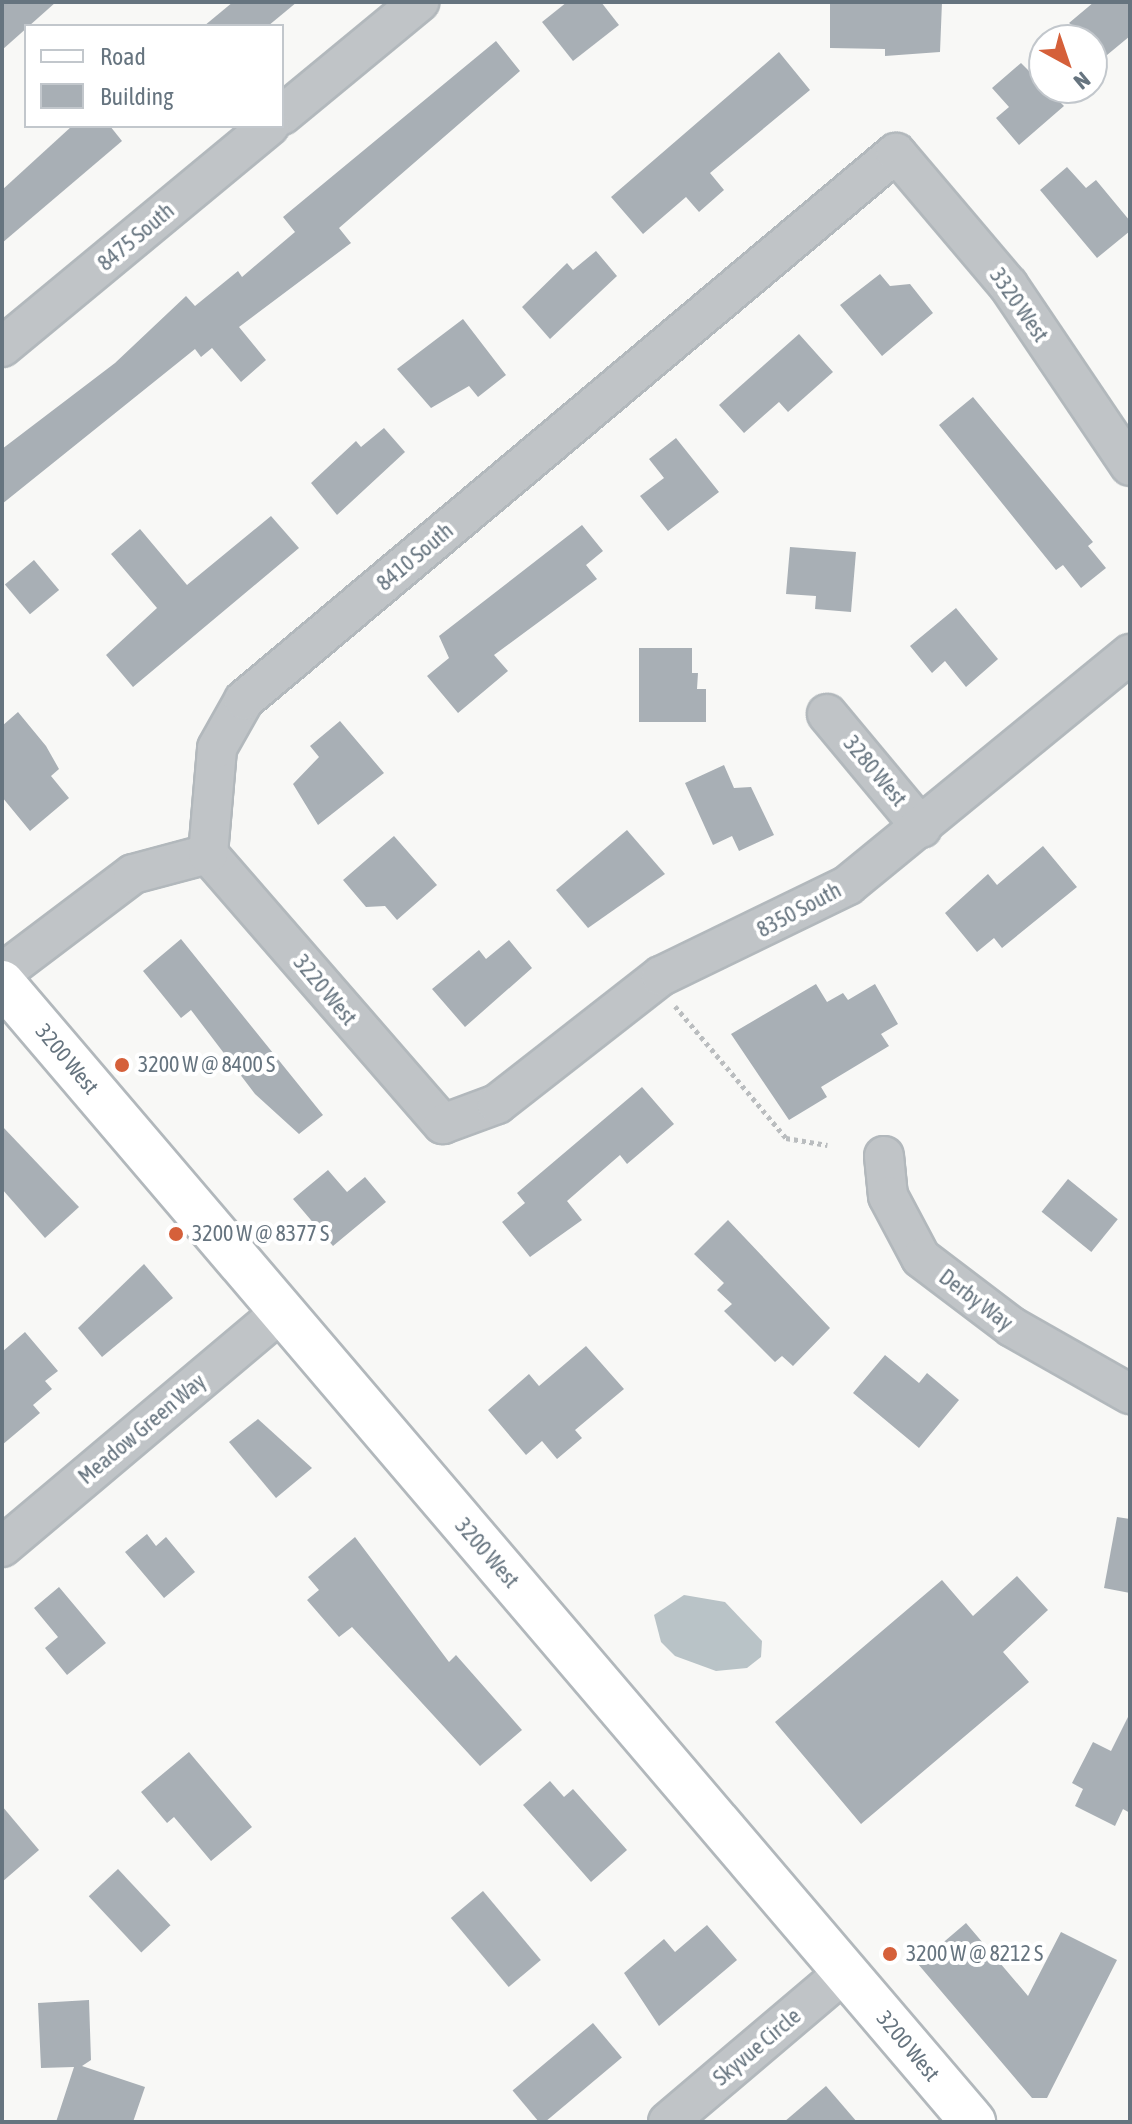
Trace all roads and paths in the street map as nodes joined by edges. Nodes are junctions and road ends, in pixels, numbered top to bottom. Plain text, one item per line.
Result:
1 (419, 2) edge
2 (284, 113) edge
3 (267, 128) edge
4 (896, 153) joint
5 (2, 347) edge
6 (1130, 466) edge
7 (1130, 654) edge
8 (827, 714) dead end
9 (922, 828) junction
10 (208, 854) junction
11 (2, 973) edge
12 (2, 983) edge
13 (674, 1005) dead end
14 (443, 1124) joint
15 (827, 1145) dead end
16 (884, 1156) dead end
17 (282, 1311) junction
18 (1130, 1394) edge
19 (2, 1547) edge
20 (845, 1972) junction
21 (668, 2122) edge
22 (973, 2122) edge

1 - 2 street
3 - 5 street, 8475 South
4 - 6 street, 3320 West
4 - 10 street, 8410 South
7 - 9 street, 8350 South
8 - 9 street, 3280 West
9 - 14 street, 8350 South
10 - 11 street
10 - 14 street, 3220 West
12 - 17 street, 3200 West
13 - 15 path
16 - 18 street, Derby Way
17 - 19 street, Meadow Green Way
17 - 20 street, 3200 West
20 - 21 street, Skyvue Circle
20 - 22 street, 3200 West

